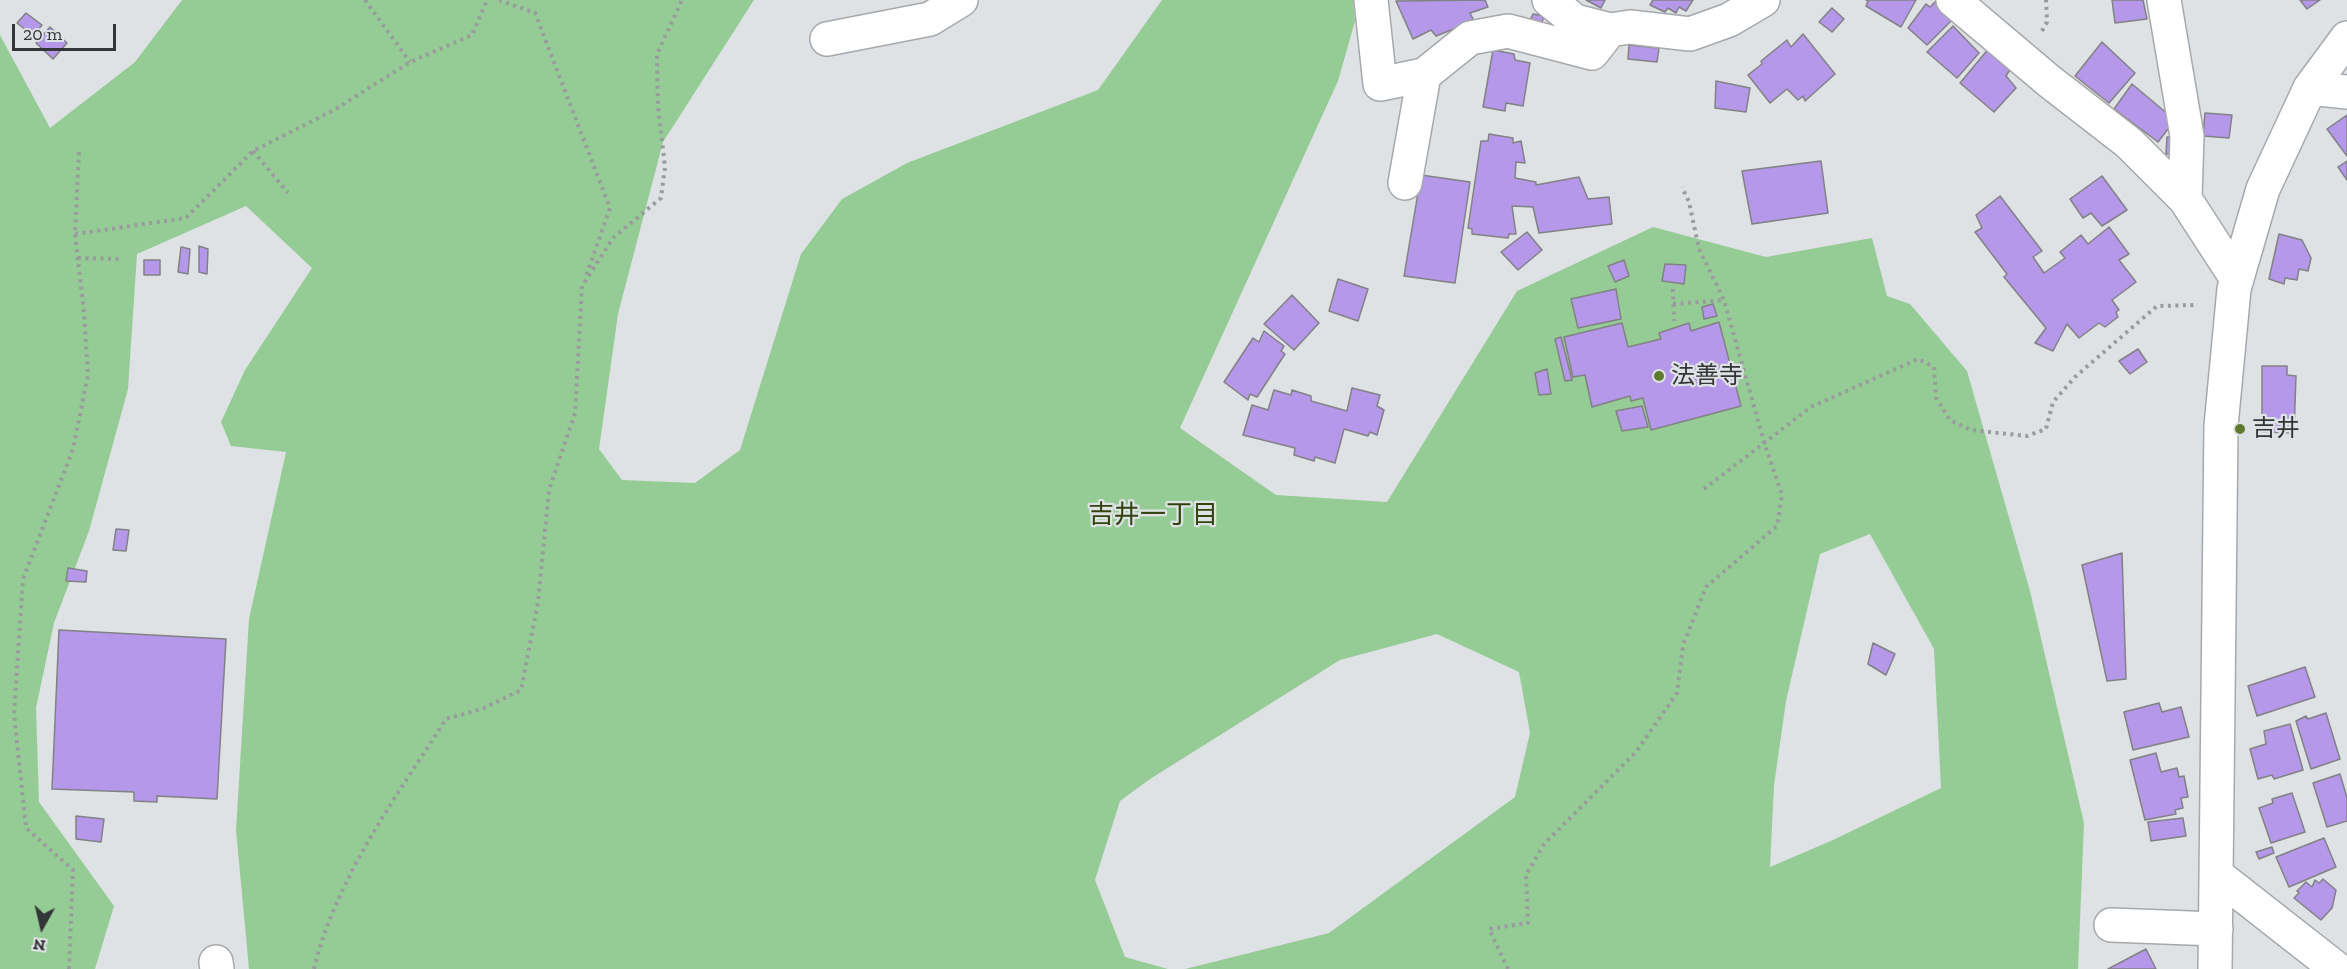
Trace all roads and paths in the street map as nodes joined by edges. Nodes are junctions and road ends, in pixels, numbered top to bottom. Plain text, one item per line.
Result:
1 (365, 0) edge
2 (487, 0) edge
3 (499, 0) edge
4 (682, 0) edge
5 (961, 0) edge
6 (1371, 0) edge
7 (1550, 0) edge
8 (1763, 0) edge
9 (1953, 0) edge
10 (2164, 0) edge
11 (1731, 10) edge
12 (1610, 30) junction
13 (2347, 38) edge
14 (827, 39) dead end
15 (410, 63) junction
16 (1424, 75) junction
17 (2310, 88) junction
18 (2347, 92) edge
19 (79, 151) dead end
20 (253, 151) junction
21 (1405, 183) dead end
22 (1682, 187) dead end
23 (288, 193) dead end
24 (2185, 199) junction
25 (75, 234) junction
26 (78, 258) junction
27 (122, 260) dead end
28 (582, 286) junction
29 (1673, 289) dead end
30 (2234, 292) junction
31 (1724, 300) junction
32 (1673, 304) junction
33 (1674, 321) dead end
34 (1764, 442) junction
35 (1704, 489) dead end
36 (2217, 876) junction
37 (2111, 925) dead end
38 (2216, 929) junction
39 (69, 969) edge
40 (314, 969) edge
41 (1509, 969) edge
42 (2215, 969) edge
43 (2337, 969) edge

1 - 15 path
2 - 15 path
3 - 28 path
4 - 28 path
5 - 14 street
6 - 16 street
7 - 12 street
8 - 11 street
9 - 24 street
10 - 24 street
11 - 12 street
12 - 16 street
13 - 17 street
15 - 20 path
16 - 21 street
17 - 18 street
17 - 30 street
19 - 25 path
20 - 23 path
20 - 25 path
22 - 31 path
24 - 30 street
25 - 26 path
26 - 27 path
26 - 39 path
28 - 40 path
29 - 32 path
30 - 34 path
30 - 36 street
31 - 32 path
31 - 34 path
32 - 33 path
34 - 35 path
34 - 41 path
36 - 38 street
36 - 43 street
37 - 38 street
38 - 42 street

